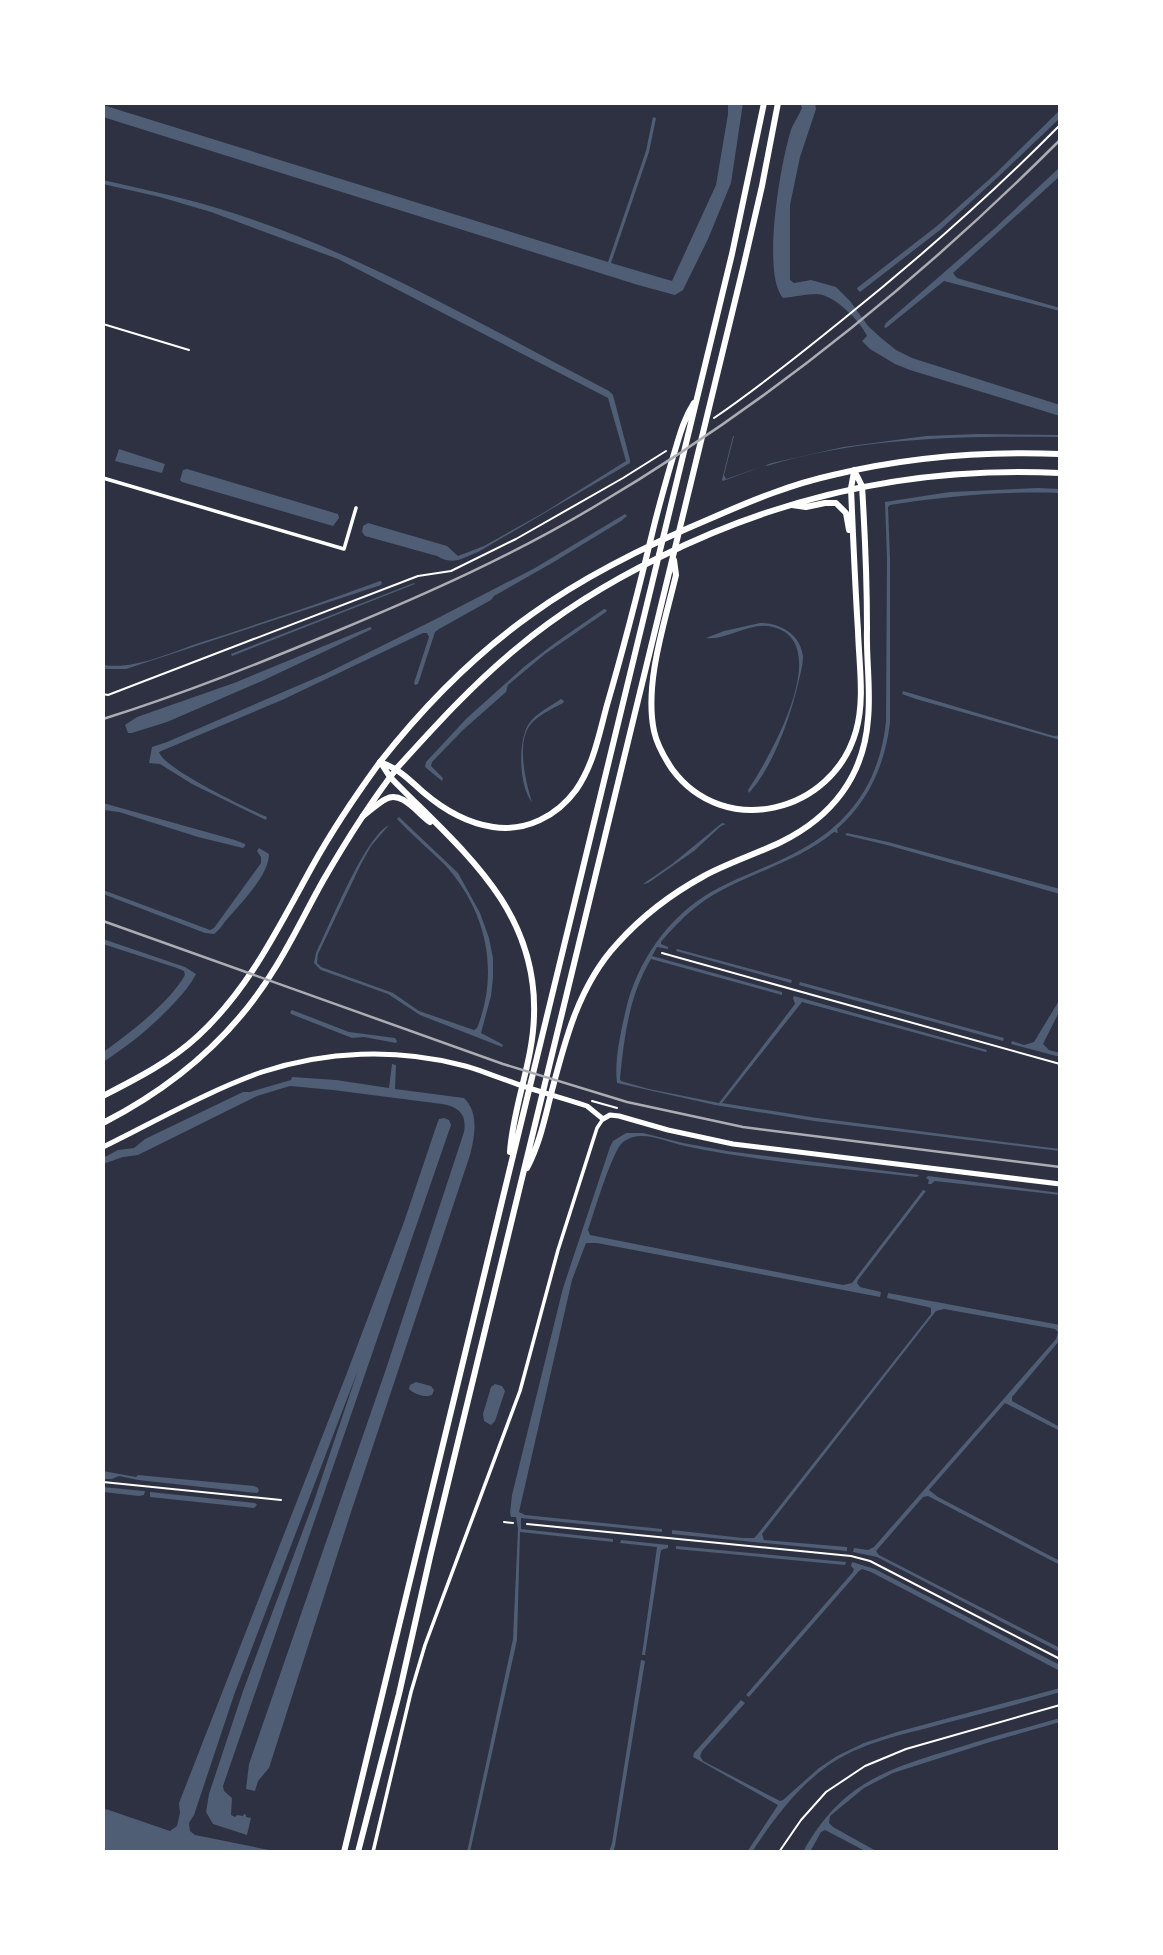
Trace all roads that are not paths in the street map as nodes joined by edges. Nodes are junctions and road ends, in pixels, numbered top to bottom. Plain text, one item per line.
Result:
1 (764, 103) edge
2 (778, 104) edge
3 (103, 324) edge
4 (189, 350) dead end
5 (696, 399) junction
6 (1060, 454) edge
7 (854, 470) junction
8 (1060, 473) edge
9 (103, 478) edge
10 (862, 486) junction
11 (851, 488) junction
12 (790, 505) junction
13 (356, 508) dead end
14 (853, 540) junction
15 (674, 552) junction
16 (380, 762) junction
17 (397, 768) junction
18 (390, 777) junction
19 (363, 816) junction
20 (438, 826) junction
21 (103, 1096) edge
22 (603, 1119) junction
23 (103, 1124) edge
24 (103, 1147) edge
25 (509, 1172) junction
26 (523, 1175) junction
27 (1060, 1184) edge
28 (344, 1852) edge
29 (358, 1852) edge
30 (373, 1852) edge

1 - 5 main road
2 - 15 main road
3 - 4 lane
5 - 17 main road
5 - 25 main road
6 - 7 main road
7 - 10 main road
7 - 11 main road
7 - 16 main road
8 - 10 main road
9 - 13 street
10 - 11 main road
10 - 26 main road
11 - 12 main road
11 - 14 main road
12 - 14 main road
12 - 17 main road
14 - 15 main road
15 - 26 main road
16 - 17 main road
16 - 18 main road
16 - 21 main road
17 - 18 main road
18 - 19 main road
18 - 20 main road
19 - 20 main road
19 - 23 main road
20 - 25 main road
22 - 24 street
22 - 27 street
22 - 30 street
25 - 28 main road
26 - 29 main road

